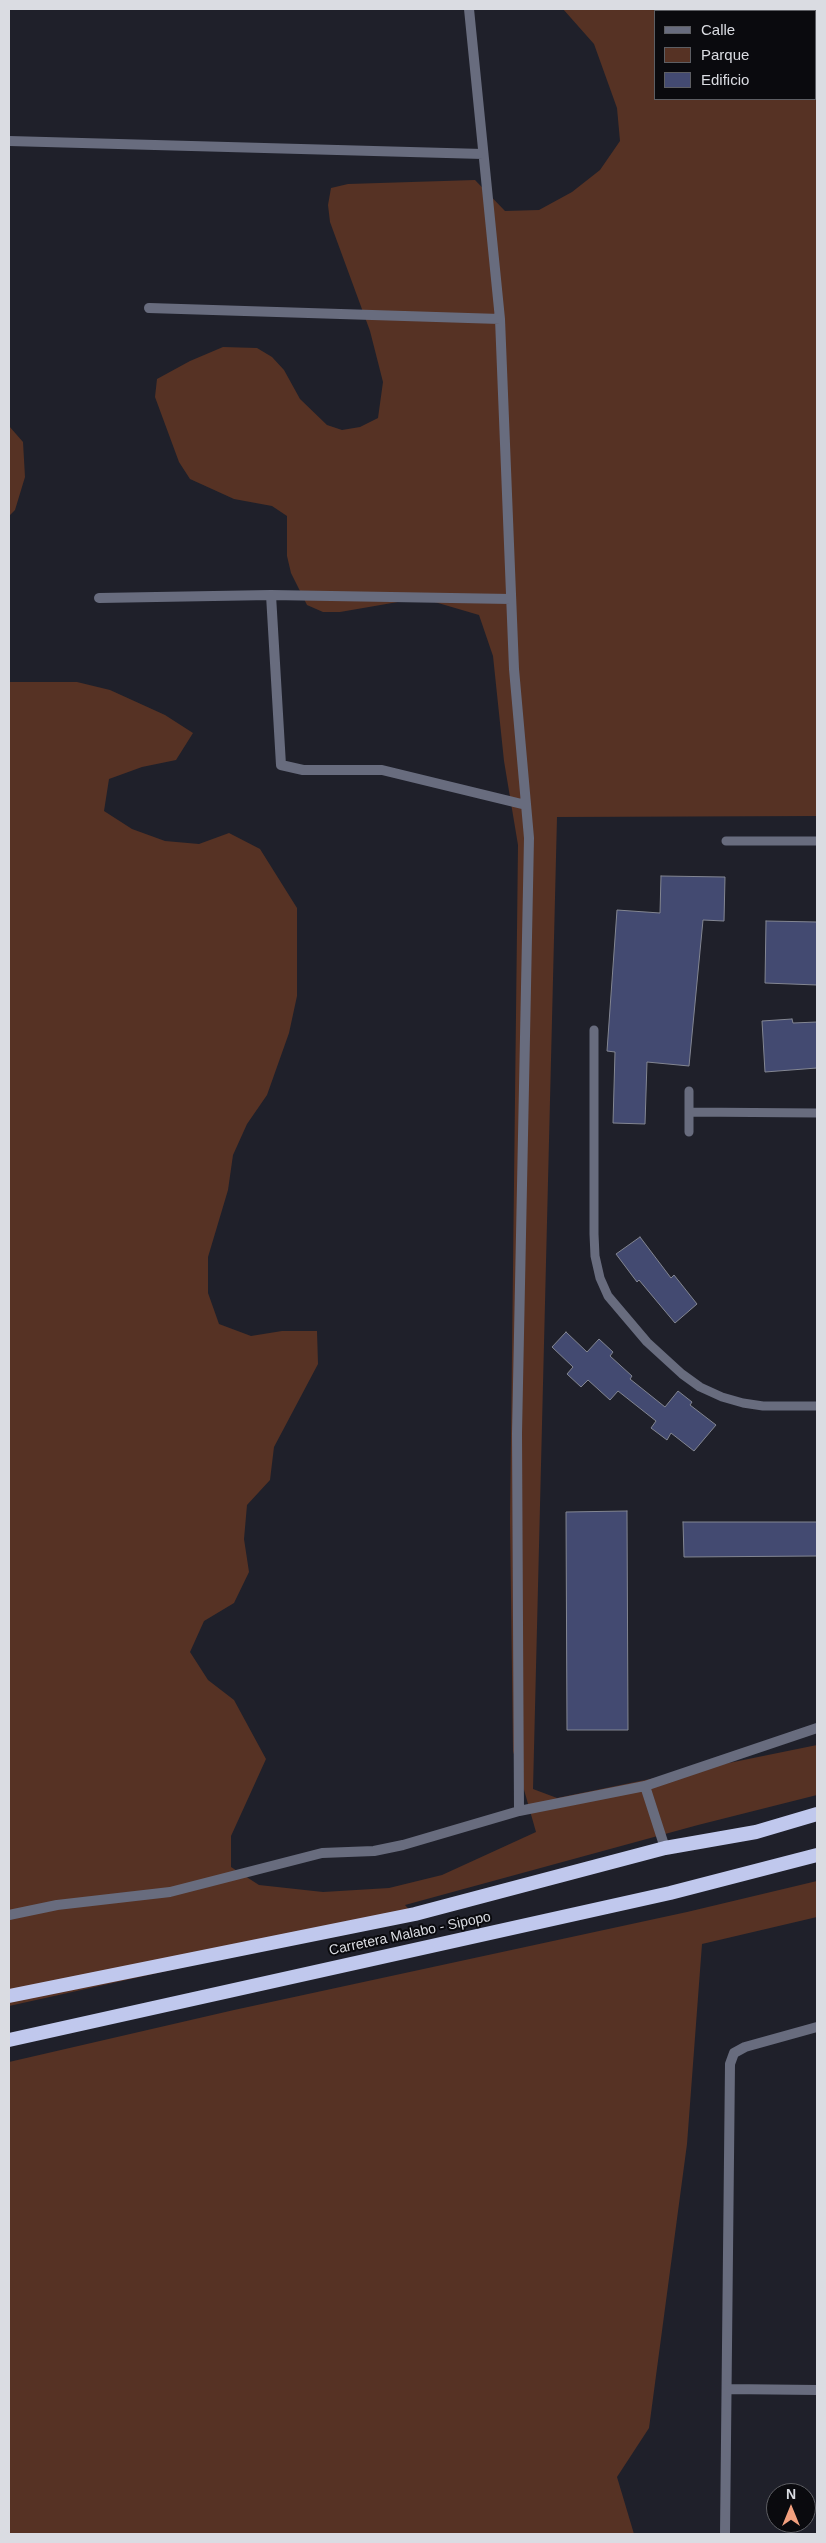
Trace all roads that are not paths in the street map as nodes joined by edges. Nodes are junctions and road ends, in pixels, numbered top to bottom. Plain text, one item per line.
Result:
1 (468, 9) edge
2 (9, 141) edge
3 (484, 154) junction
4 (149, 308) dead end
5 (500, 319) junction
6 (271, 595) junction
7 (99, 598) dead end
8 (511, 599) junction
9 (526, 805) junction
10 (726, 841) dead end
11 (817, 841) edge
12 (594, 1030) dead end
13 (689, 1091) dead end
14 (689, 1112) junction
15 (817, 1113) edge
16 (689, 1132) dead end
17 (817, 1406) edge
18 (817, 1728) edge
19 (645, 1786) junction
20 (519, 1811) junction
21 (817, 1814) edge
22 (665, 1848) junction
23 (817, 1855) edge
24 (9, 1915) edge
25 (9, 1996) edge
26 (817, 2027) edge
27 (9, 2040) edge
28 (727, 2389) junction
29 (817, 2390) edge
30 (725, 2534) edge

1 - 3 street
2 - 3 street
3 - 5 street
4 - 5 street
5 - 8 street
6 - 7 street
6 - 8 street
6 - 9 street
8 - 9 street
9 - 20 street
10 - 11 lane
12 - 17 lane
13 - 14 lane
14 - 15 lane
14 - 16 lane
18 - 19 street
19 - 20 street
19 - 22 street
20 - 24 street
21 - 22 highway, Carretera Malabo - Sipopo
22 - 25 highway, Carretera Malabo - Sipopo
23 - 27 highway, Carretera Malabo - Sipopo
26 - 28 street
28 - 29 street
28 - 30 street

